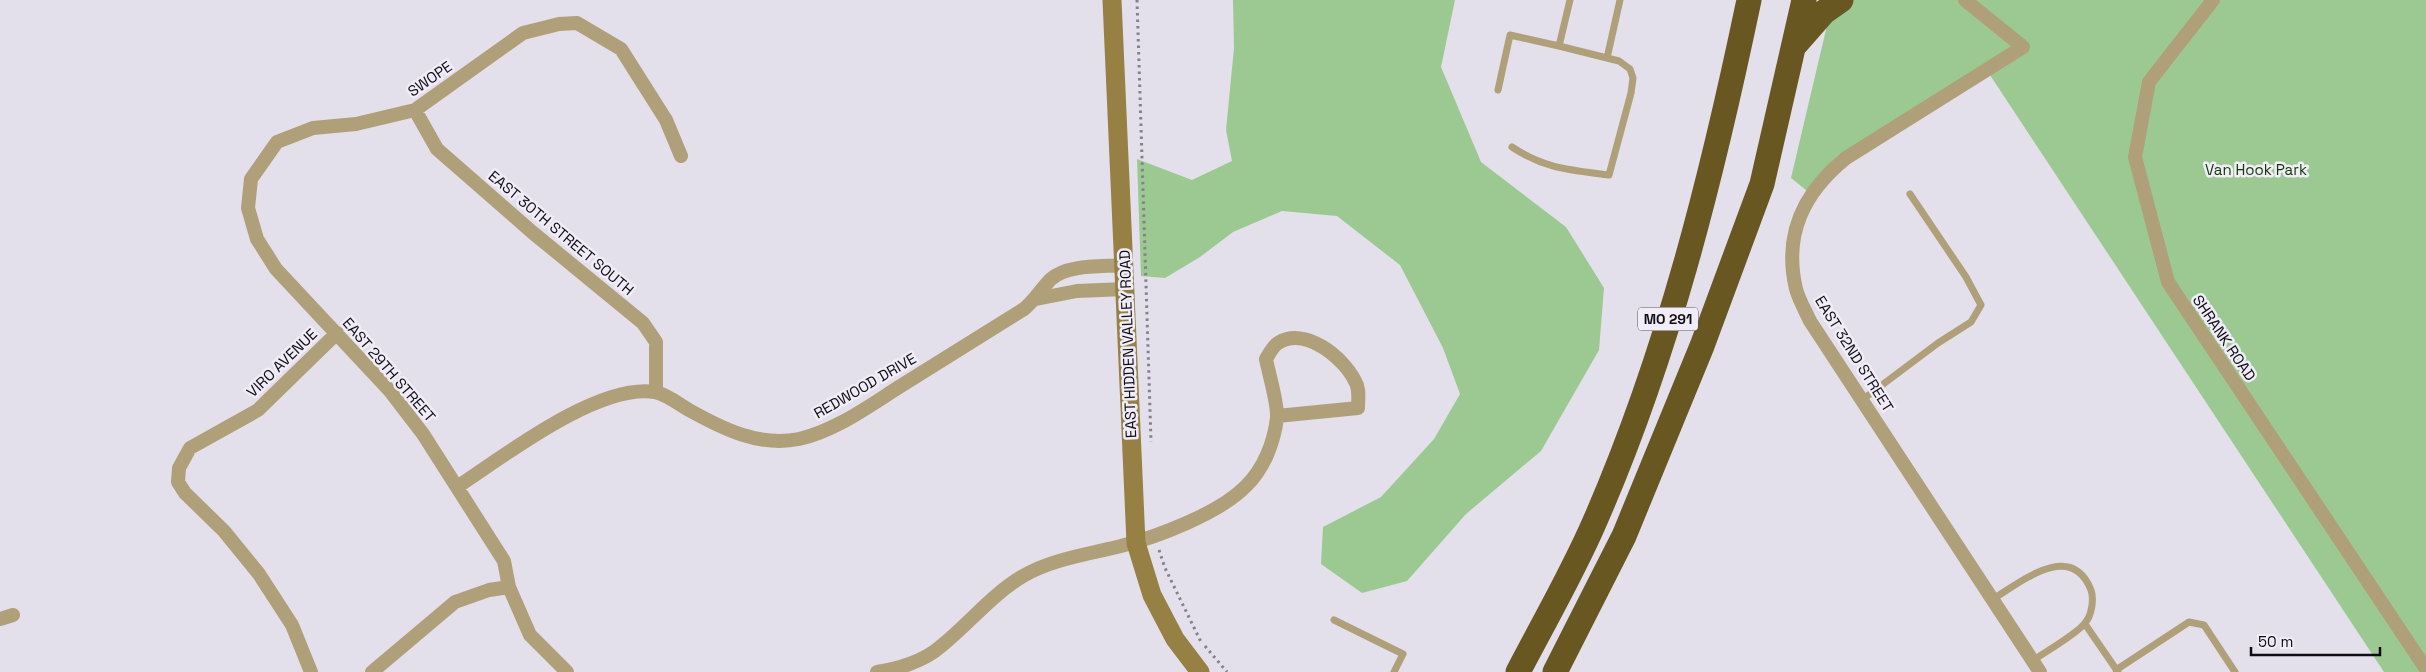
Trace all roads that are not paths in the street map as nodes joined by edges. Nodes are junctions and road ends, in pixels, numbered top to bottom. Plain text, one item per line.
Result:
1 (1112, 0) edge
2 (1570, 0) edge
3 (1620, 0) edge
4 (1749, 0) edge
5 (1804, 0) edge
6 (1841, 0) edge
7 (1966, 0) edge
8 (2213, 0) edge
9 (1559, 46) junction
10 (1794, 47) junction
11 (1607, 58) junction
12 (1498, 90) dead end
13 (415, 110) junction
14 (1512, 147) dead end
15 (681, 156) dead end
16 (251, 180) joint
17 (1910, 194) dead end
18 (1124, 265) junction
19 (1126, 288) junction
20 (1036, 299) junction
21 (337, 333) junction
22 (656, 392) junction
23 (1862, 400) junction
24 (1277, 416) junction
25 (457, 487) junction
26 (1136, 543) junction
27 (509, 587) junction
28 (1992, 600) junction
29 (1334, 620) dead end
30 (2085, 624) junction
31 (2036, 666) edge
32 (2426, 669) edge
33 (2117, 671) edge
34 (311, 672) edge
35 (372, 672) edge
36 (567, 672) edge
37 (877, 672) edge
38 (1200, 672) edge
39 (1394, 672) edge
40 (1518, 672) edge
41 (1555, 672) edge
42 (2234, 672) edge

1 - 18 main road, EAST HIDDEN VALLEY ROAD
2 - 9 lane
3 - 11 lane
4 - 40 highway, MO 291
5 - 10 highway, MO 291
6 - 10 highway
7 - 23 street, EAST 32ND STREET
8 - 32 street, SHRANK ROAD
9 - 11 lane
9 - 12 lane
10 - 41 highway, MO 291
11 - 14 lane
13 - 15 street, SWOPE
13 - 16 street, SWOPE
13 - 22 street, EAST 30TH STREET SOUTH
16 - 21 street, EAST 29TH STREET
17 - 23 lane
18 - 19 main road, EAST HIDDEN VALLEY ROAD
18 - 20 street, REDWOOD DRIVE
19 - 20 street, REDWOOD DRIVE
19 - 26 main road, EAST HIDDEN VALLEY ROAD
20 - 22 street, REDWOOD DRIVE
21 - 25 street, EAST 29TH STREET
21 - 34 street, VIRO AVENUE
22 - 25 street
23 - 28 street, EAST 32ND STREET
24 - 24 street
24 - 26 street
25 - 27 street, EAST 29TH STREET
26 - 37 street
26 - 38 main road, EAST HIDDEN VALLEY ROAD
27 - 35 street
27 - 36 street, EAST 29TH STREET
28 - 30 lane
28 - 31 street, EAST 32ND STREET
29 - 39 lane
30 - 31 lane
30 - 33 lane
33 - 42 lane

